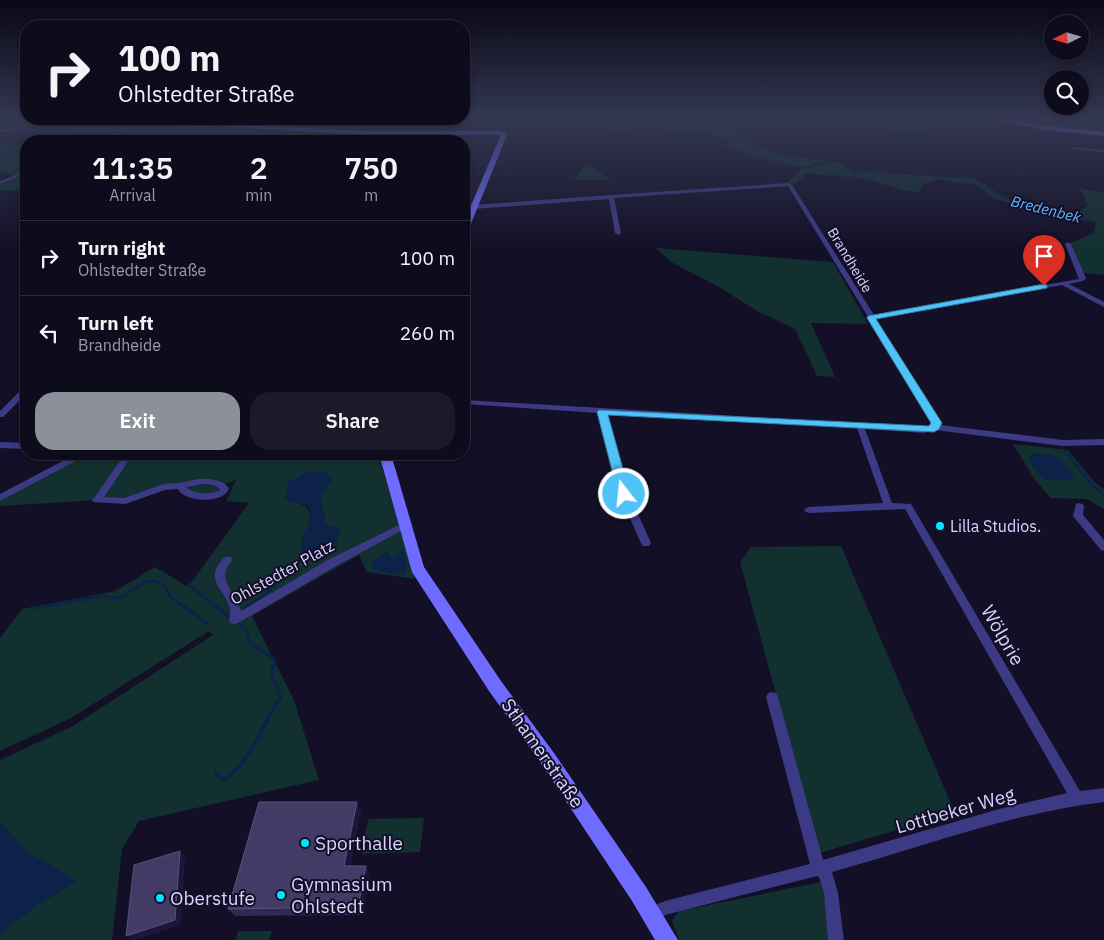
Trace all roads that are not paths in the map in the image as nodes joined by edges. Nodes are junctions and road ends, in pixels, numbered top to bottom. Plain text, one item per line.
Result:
1 (492, 163) edge
2 (20, 175) edge
3 (0, 183) edge
4 (611, 196) junction
5 (474, 207) junction
6 (470, 216) edge
7 (618, 233) dead end
8 (1068, 244) dead end
9 (1062, 283) junction
10 (1104, 305) edge
11 (871, 318) junction
12 (20, 396) edge
13 (470, 402) edge
14 (602, 412) junction
15 (0, 415) edge
16 (860, 426) junction
17 (935, 427) junction
18 (1104, 442) edge
19 (0, 444) edge
20 (20, 446) edge
21 (71, 460) edge
22 (125, 460) edge
23 (387, 460) edge
24 (181, 486) dead end
25 (0, 498) edge
26 (889, 506) junction
27 (1079, 506) dead end
28 (808, 510) dead end
29 (405, 525) junction
30 (646, 543) dead end
31 (1104, 547) edge
32 (227, 560) dead end
33 (772, 697) dead end
34 (1104, 795) edge
35 (1076, 797) junction
36 (821, 869) junction
37 (652, 914) junction
38 (667, 940) edge
39 (836, 940) edge

1 - 5 street
2 - 3 street
4 - 5 street
4 - 7 street
4 - 11 street, Brandheide
5 - 6 street
8 - 9 street
9 - 10 street
9 - 11 street
11 - 17 street, Brandheide
12 - 15 street
13 - 14 street
14 - 16 street
14 - 30 street
16 - 17 street
16 - 26 street
17 - 18 street
19 - 20 street
21 - 25 street
22 - 24 street
23 - 29 street
26 - 28 street, Wölprie
26 - 35 street, Wölprie
27 - 31 street
29 - 32 street, Ohlstedter Platz
29 - 37 street, Sthamerstraße
33 - 36 street
34 - 35 street, Lottbeker Weg
35 - 36 street, Lottbeker Weg
36 - 37 street, Lottbeker Weg
36 - 39 street
37 - 38 street, Sthamerstraße

